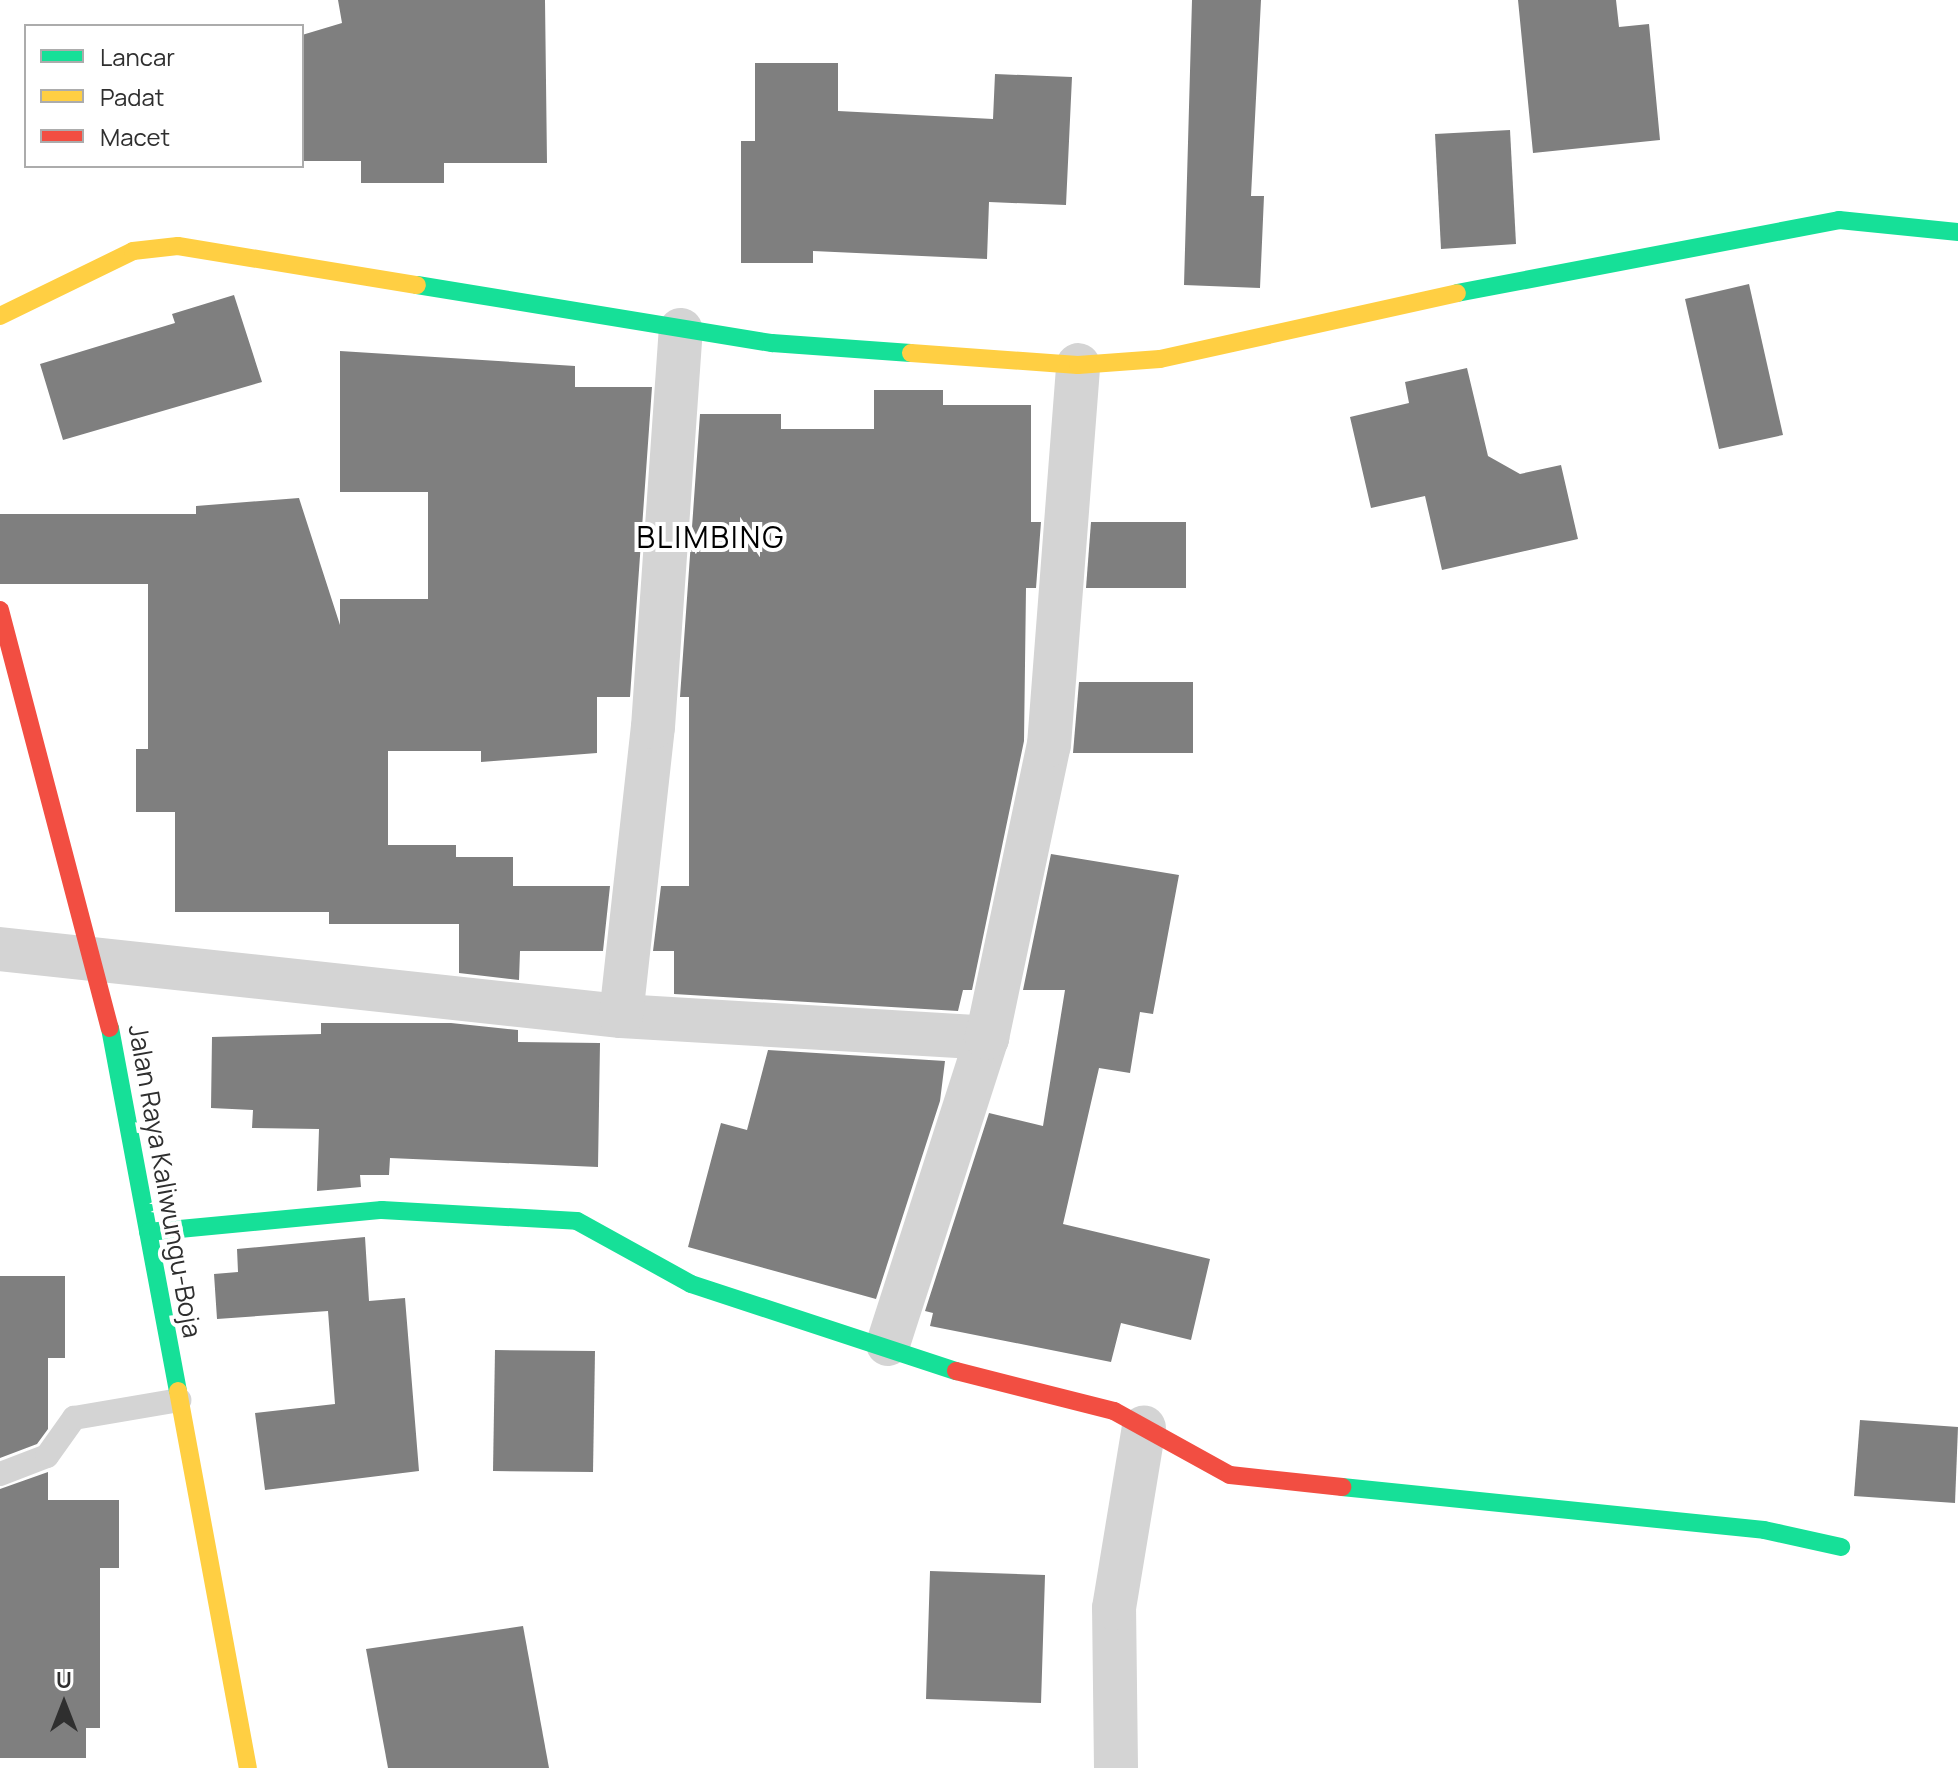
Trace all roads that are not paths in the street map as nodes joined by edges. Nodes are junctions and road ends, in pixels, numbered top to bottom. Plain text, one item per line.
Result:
1 (1958, 232) edge
2 (0, 316) edge
3 (681, 330) junction
4 (1078, 365) junction
5 (0, 610) edge
6 (0, 949) edge
7 (97, 956) junction
8 (621, 1016) junction
9 (987, 1038) junction
10 (148, 1232) junction
11 (888, 1344) junction
12 (179, 1400) junction
13 (1144, 1427) junction
14 (0, 1474) edge
15 (1841, 1547) dead end
16 (248, 1768) edge
17 (1116, 1768) edge

1 - 4 street
2 - 3 street
3 - 4 street
3 - 8 street
4 - 9 street
5 - 7 street, Jalan Raya Kaliwungu-Boja
6 - 7 street
7 - 8 street
7 - 10 street, Jalan Raya Kaliwungu-Boja
8 - 9 street
9 - 11 street
10 - 11 street
10 - 12 street, Jalan Raya Kaliwungu-Boja
11 - 13 street
12 - 14 lane
12 - 16 street, Jalan Raya Kaliwungu-Boja
13 - 15 street
13 - 17 street

